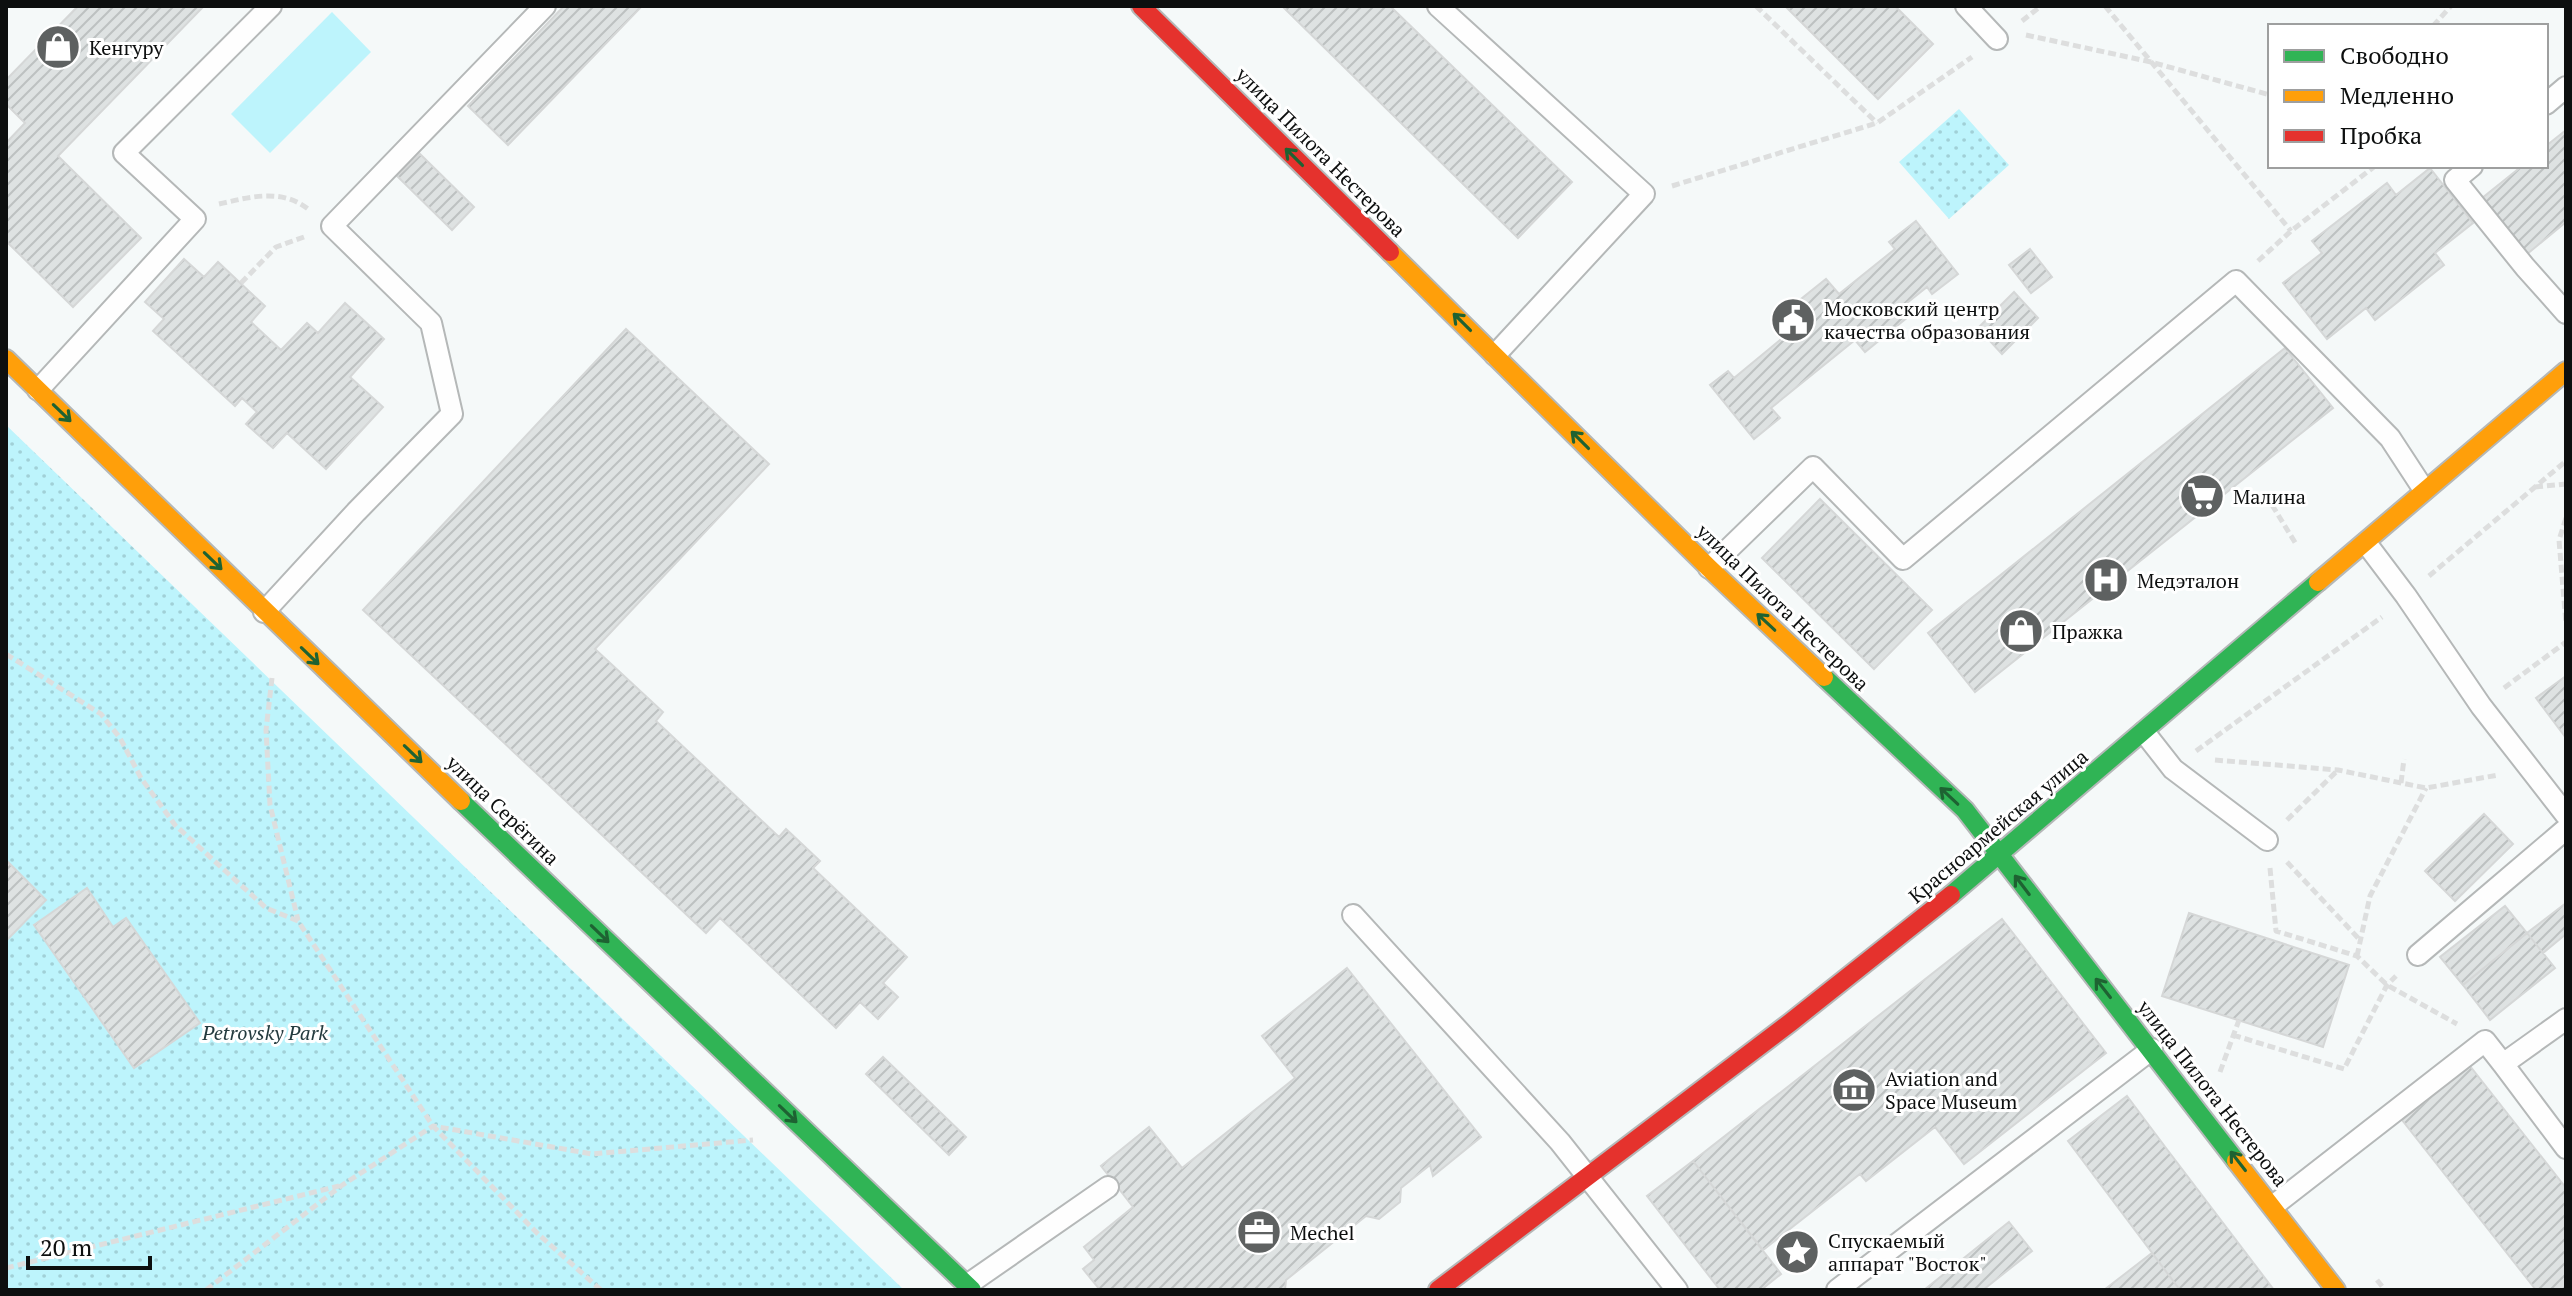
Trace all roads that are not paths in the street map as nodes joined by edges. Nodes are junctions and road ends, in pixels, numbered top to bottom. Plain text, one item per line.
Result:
1 (271, 6) edge
2 (545, 6) edge
3 (1141, 6) edge
4 (1173, 6) edge
5 (1438, 6) edge
6 (1966, 6) edge
7 (1158, 22) junction
8 (2003, 35) road end
9 (2566, 87) edge
10 (2548, 102) edge
11 (2470, 168) edge
12 (2566, 313) edge
13 (1495, 355) junction
14 (6, 359) edge
15 (2566, 371) edge
16 (38, 390) junction
17 (2424, 490) junction
18 (2366, 543) junction
19 (1709, 568) junction
20 (264, 612) junction
21 (2144, 732) junction
22 (2559, 792) edge
23 (2566, 815) edge
24 (2566, 829) edge
25 (2267, 840) road end
26 (1999, 855) junction
27 (1353, 915) dead end
28 (2418, 955) road end
29 (2566, 1019) edge
30 (2152, 1049) junction
31 (2503, 1064) junction
32 (2566, 1148) edge
33 (1588, 1177) junction
34 (1108, 1187) dead end
35 (2273, 1206) junction
36 (970, 1288) edge
37 (1438, 1290) edge
38 (1677, 1290) edge
39 (1837, 1290) edge
40 (2336, 1290) edge

1 - 16 lane
2 - 20 lane
3 - 7 street, улица Пилота Нестерова
4 - 7 lane
5 - 13 lane
6 - 8 lane
13 -> 7 street, улица Пилота Нестерова
9 - 10 lane
11 - 12 lane
19 -> 13 street, улица Пилота Нестерова
14 - 16 street, улица Серёгина
15 - 17 street, Красноармейская улица
16 -> 20 street, улица Серёгина
17 - 18 street, Красноармейская улица
17 - 19 lane
18 - 21 street, Красноармейская улица
18 - 22 lane
26 -> 19 street, улица Пилота Нестерова
20 -> 36 street, улица Серёгина
21 - 25 lane
21 - 26 street, Красноармейская улица
22 - 23 lane
24 - 28 lane
30 -> 26 street, улица Пилота Нестерова
26 - 33 street, Красноармейская улица
27 - 33 lane
29 - 31 lane
35 -> 30 street, улица Пилота Нестерова
30 - 39 lane
31 - 32 lane
31 - 35 lane
33 - 37 street, Красноармейская улица
33 - 38 lane
34 - 36 lane
35 - 40 street, улица Пилота Нестерова

